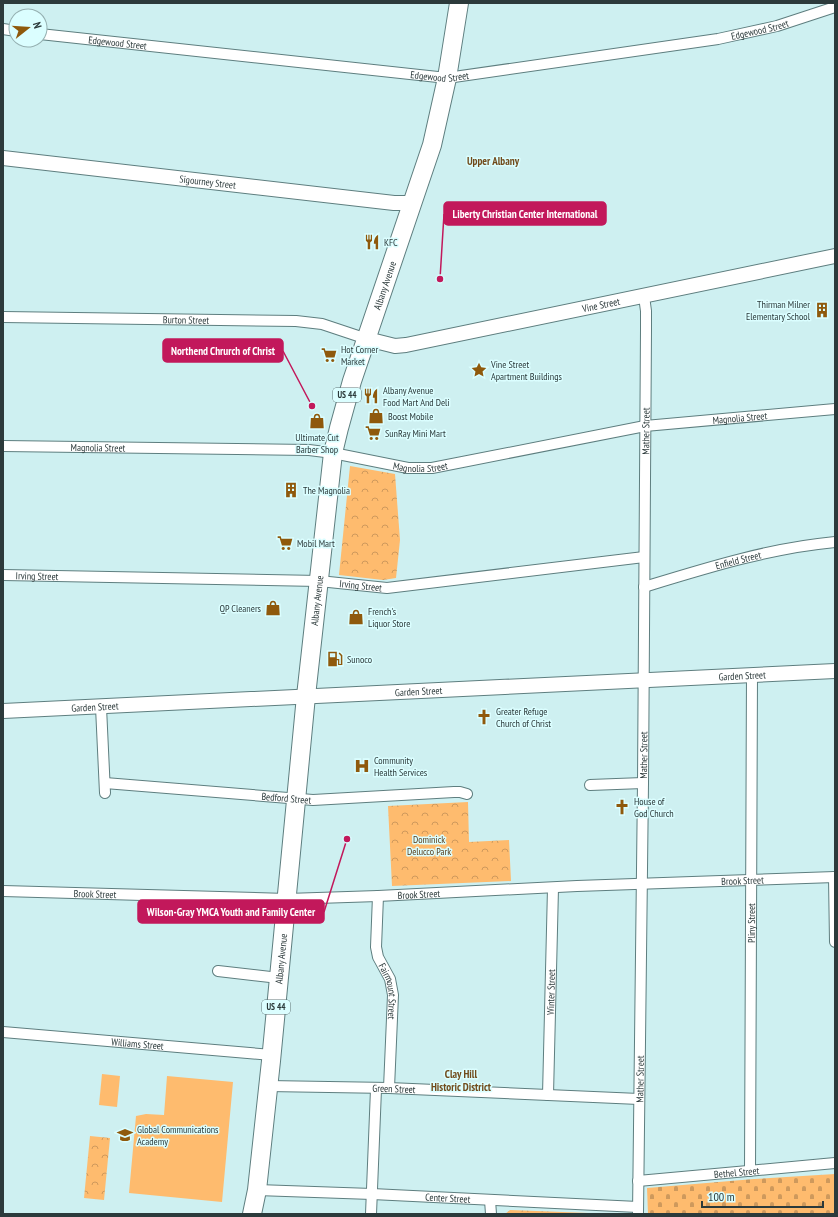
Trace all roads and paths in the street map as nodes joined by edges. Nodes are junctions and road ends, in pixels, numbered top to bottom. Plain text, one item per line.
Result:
1 (459, 3) edge
2 (835, 7) edge
3 (48, 35) edge
4 (447, 78) junction
5 (3, 158) edge
6 (413, 203) junction
7 (835, 256) edge
8 (644, 296) junction
9 (3, 317) edge
10 (367, 339) junction
11 (835, 409) edge
12 (645, 426) junction
13 (3, 446) edge
14 (334, 453) junction
15 (835, 542) edge
16 (644, 557) junction
17 (3, 575) edge
18 (319, 581) junction
19 (644, 587) junction
20 (835, 671) edge
21 (752, 674) junction
22 (643, 681) junction
23 (306, 696) junction
24 (101, 707) junction
25 (3, 711) edge
26 (643, 783) junction
27 (590, 785) dead end
28 (467, 794) dead end
29 (297, 799) junction
30 (834, 877) edge
31 (752, 880) junction
32 (642, 884) junction
33 (553, 888) junction
34 (3, 891) edge
35 (378, 896) junction
36 (287, 899) junction
37 (835, 942) edge
38 (218, 971) dead end
39 (279, 978) junction
40 (3, 1032) edge
41 (272, 1055) junction
42 (268, 1086) junction
43 (389, 1088) junction
44 (376, 1089) junction
45 (548, 1095) junction
46 (639, 1100) junction
47 (835, 1163) edge
48 (750, 1171) junction
49 (638, 1181) junction
50 (257, 1190) junction
51 (372, 1194) junction
52 (490, 1200) junction
53 (638, 1211) edge
54 (252, 1214) edge
55 (371, 1214) edge
56 (491, 1214) edge

1 - 4 highway, Albany Avenue / US 44
2 - 4 street, Edgewood Street
3 - 4 street, Edgewood Street
4 - 6 highway, Albany Avenue / US 44
5 - 6 street, Sigourney Street
6 - 10 highway, Albany Avenue / US 44
7 - 8 street, Vine Street
8 - 10 street, Vine Street
8 - 12 street, Mather Street
9 - 10 street, Burton Street
10 - 14 highway, Albany Avenue / US 44
11 - 12 street, Magnolia Street
12 - 14 street, Magnolia Street
12 - 16 street, Mather Street
13 - 14 street, Magnolia Street
14 - 18 highway, Albany Avenue / US 44
15 - 19 street, Enfield Street
16 - 18 street, Irving Street
16 - 19 street, Mather Street
17 - 18 street, Irving Street
18 - 23 highway, Albany Avenue / US 44
19 - 22 street, Mather Street
20 - 21 street, Garden Street
21 - 22 street, Garden Street
21 - 31 street, Pliny Street
22 - 23 street, Garden Street
22 - 26 street, Mather Street
23 - 24 street, Garden Street
23 - 29 highway, Albany Avenue / US 44
24 - 25 street, Garden Street
24 - 29 street, Bedford Street
26 - 27 street
26 - 32 street, Mather Street
28 - 29 street, Bedford Street
29 - 36 highway, Albany Avenue / US 44
30 - 31 street, Brook Street
30 - 37 street
31 - 32 street, Brook Street
31 - 48 street, Pliny Street
32 - 33 street, Brook Street
32 - 46 street, Mather Street
33 - 35 street, Brook Street
33 - 45 street, Winter Street
34 - 36 street, Brook Street
35 - 36 street, Brook Street
35 - 43 street, Fairmount Street
36 - 39 highway, Albany Avenue / US 44
38 - 39 street
39 - 41 highway, Albany Avenue / US 44
40 - 41 street, Williams Street
41 - 42 highway, Albany Avenue / US 44
42 - 44 street, Green Street
42 - 50 highway, Albany Avenue / US 44
43 - 44 street, Green Street
43 - 45 street, Green Street
44 - 51 street
45 - 46 street, Green Street
46 - 49 street, Mather Street
47 - 48 street, Bethel Street
48 - 49 street, Bethel Street
49 - 53 street, Mather Street
50 - 51 street, Center Street
50 - 54 highway, Albany Avenue / US 44
51 - 52 street, Center Street
51 - 55 street
52 - 53 street, Center Street
52 - 56 street

